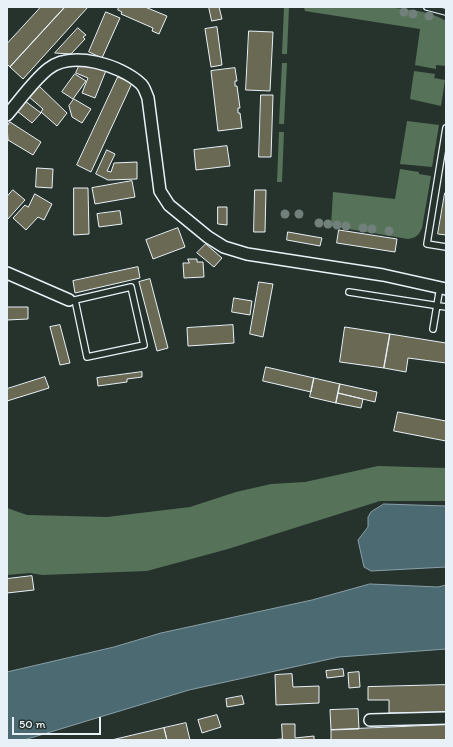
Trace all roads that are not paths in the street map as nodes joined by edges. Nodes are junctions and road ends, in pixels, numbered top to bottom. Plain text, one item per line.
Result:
1 (427, 7) edge
2 (446, 12) edge
3 (7, 115) edge
4 (446, 128) edge
5 (446, 247) edge
6 (7, 273) edge
7 (443, 288) edge
8 (349, 292) dead end
9 (72, 300) junction
10 (436, 306) junction
11 (446, 307) edge
12 (432, 329) dead end
13 (446, 718) edge
14 (370, 720) dead end

1 - 2 lane
3 - 7 street
4 - 5 lane
6 - 9 street
7 - 10 lane
8 - 10 lane
9 - 9 lane
10 - 11 lane
10 - 12 lane
13 - 14 street

